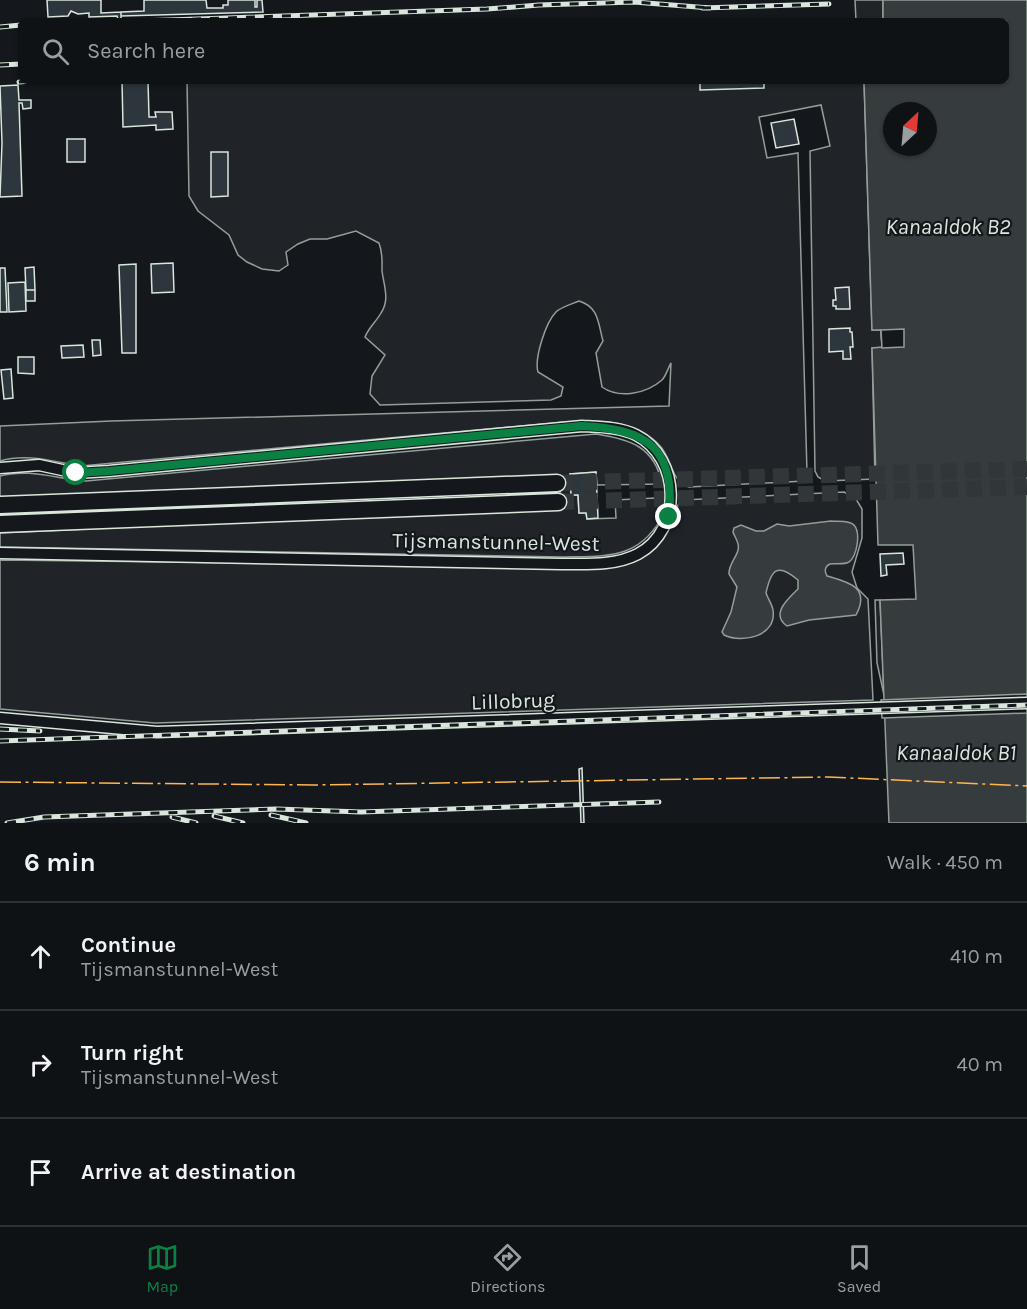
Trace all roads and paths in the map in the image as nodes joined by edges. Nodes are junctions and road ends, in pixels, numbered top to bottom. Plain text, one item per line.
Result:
1 (0, 468) edge
2 (557, 483) tunnel mouth
3 (558, 502) tunnel mouth
4 (0, 505) edge
5 (0, 524) edge
6 (0, 553) edge
7 (1027, 703) edge
8 (0, 718) edge

1 - 6 street, Tijsmanstunnel-West
2 - 4 highway
3 - 5 highway
7 - 8 street, Lillobrug

